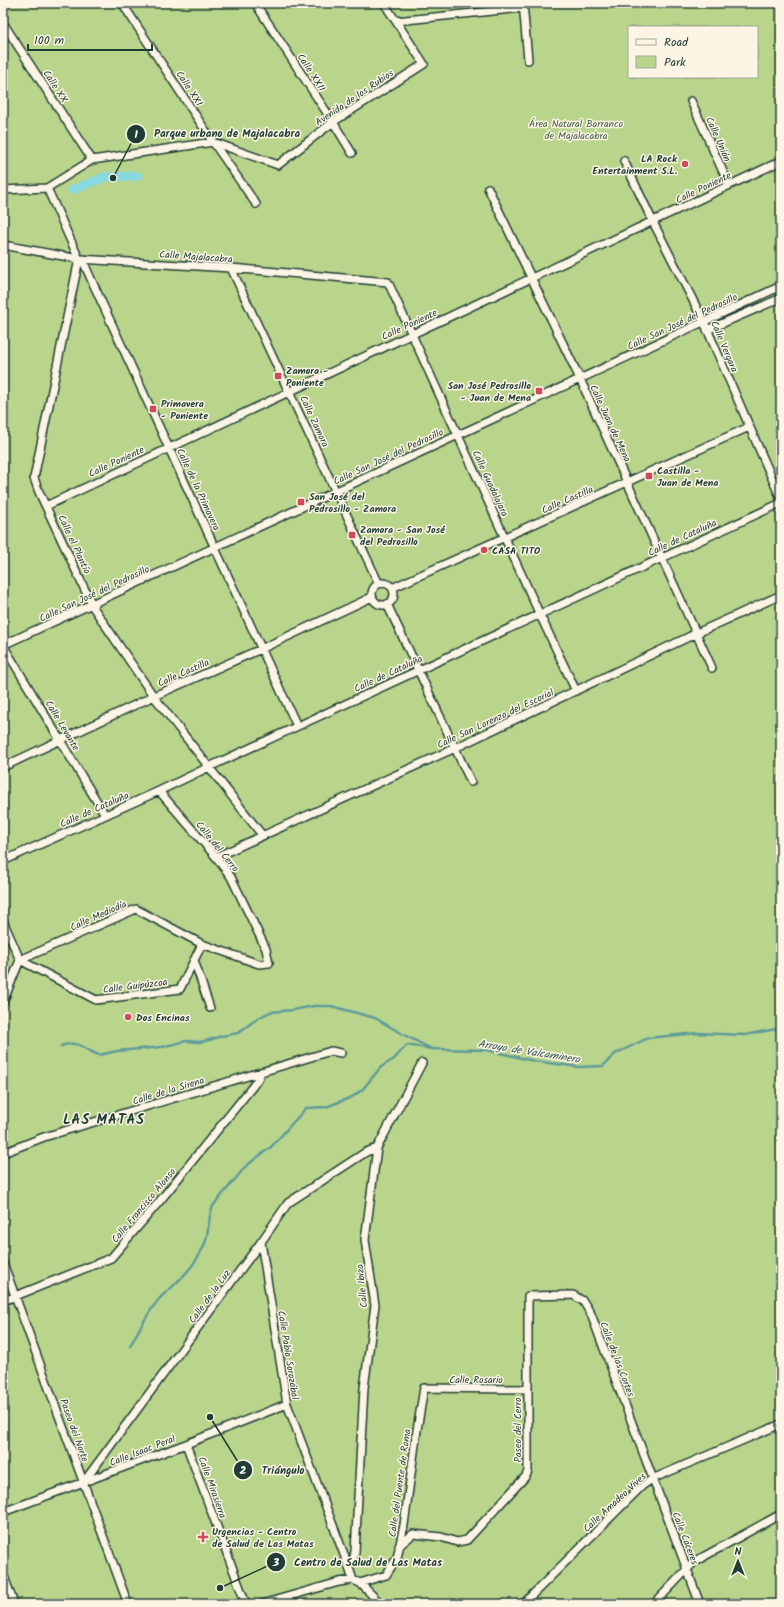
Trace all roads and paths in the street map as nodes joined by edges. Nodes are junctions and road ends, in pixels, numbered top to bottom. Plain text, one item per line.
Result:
1 (122, 3) edge
2 (255, 3) edge
3 (384, 3) edge
4 (523, 6) edge
5 (396, 21) junction
6 (3, 23) edge
7 (528, 60) dead end
8 (691, 102) dead end
9 (333, 122) junction
10 (213, 142) junction
11 (352, 154) dead end
12 (92, 160) junction
13 (624, 161) dead end
14 (781, 161) edge
15 (728, 185) junction
16 (47, 188) junction
17 (488, 188) dead end
18 (3, 190) edge
19 (256, 204) dead end
20 (653, 222) junction
21 (3, 245) edge
22 (81, 259) junction
23 (231, 268) junction
24 (532, 278) junction
25 (388, 282) joint
26 (781, 286) edge
27 (781, 298) edge
28 (704, 322) junction
29 (707, 330) junction
30 (412, 334) junction
31 (580, 378) junction
32 (289, 390) junction
33 (749, 427) junction
34 (458, 435) junction
35 (168, 447) junction
36 (627, 482) junction
37 (337, 491) junction
38 (781, 499) edge
39 (781, 503) edge
40 (46, 506) junction
41 (505, 538) junction
42 (215, 548) junction
43 (661, 557) junction
44 (380, 584) junction
45 (392, 588) junction
46 (781, 595) edge
47 (372, 597) junction
48 (92, 604) junction
49 (388, 604) junction
50 (540, 615) junction
51 (697, 633) junction
52 (3, 645) edge
53 (261, 649) junction
54 (712, 668) dead end
55 (418, 670) junction
56 (576, 691) junction
57 (154, 696) junction
58 (297, 726) junction
59 (60, 741) junction
60 (455, 748) junction
61 (3, 767) edge
62 (209, 767) junction
63 (471, 782) dead end
64 (159, 791) junction
65 (105, 815) junction
66 (262, 835) junction
67 (216, 857) junction
68 (3, 861) edge
69 (3, 921) edge
70 (202, 944) junction
71 (20, 960) junction
72 (194, 960) junction
73 (269, 963) joint
74 (3, 1002) edge
75 (210, 1008) dead end
76 (341, 1053) dead end
77 (422, 1063) dead end
78 (261, 1072) junction
79 (377, 1148) junction
80 (3, 1153) edge
81 (261, 1242) junction
82 (3, 1263) edge
83 (15, 1296) junction
84 (528, 1296) joint
85 (3, 1301) edge
86 (424, 1388) joint
87 (527, 1389) junction
88 (287, 1404) junction
89 (781, 1424) edge
90 (186, 1444) junction
91 (652, 1479) junction
92 (83, 1483) junction
93 (3, 1512) edge
94 (781, 1514) edge
95 (399, 1546) junction
96 (348, 1565) junction
97 (687, 1570) junction
98 (3, 1574) edge
99 (353, 1580) junction
100 (360, 1583) junction
101 (14, 1604) edge
102 (128, 1604) edge
103 (246, 1604) edge
104 (262, 1604) edge
105 (381, 1604) edge
106 (523, 1604) edge
107 (654, 1604) edge
108 (700, 1604) edge

1 - 10 street, Calle XXI
2 - 9 street, Calle XXII
3 - 5 street
4 - 5 street
4 - 7 street
5 - 9 street, Avenida de los Rubios
6 - 12 street, Calle XX
8 - 15 street, Calle Unión
9 - 10 street, Avenida de los Rubios
9 - 11 street, Calle XXII
10 - 12 street, Avenida de los Rubios
10 - 19 street, Calle XXI
12 - 16 street, Avenida de los Rubios
13 - 20 street, Calle Vergara
14 - 15 street, Calle Poniente
15 - 20 street, Calle Poniente
16 - 18 street, Avenida de los Rubios
16 - 22 street, Calle de la Primavera
17 - 24 street, Calle Juan de Mena
20 - 24 street, Calle Poniente
20 - 28 street, Calle Vergara
21 - 22 street, Calle Majalacabra
22 - 23 street, Calle Majalacabra
22 - 35 street, Calle de la Primavera
22 - 40 street, Calle el Plantío
23 - 25 street, Calle Majalacabra
23 - 32 street, Calle Zamora
24 - 30 street, Calle Poniente
24 - 31 street, Calle Juan de Mena
25 - 30 street, Calle Guadalajara
26 - 28 street, Calle San José del Pedrosillo
27 - 29 street, Calle San José del Pedrosillo
28 - 29 street, Calle Vergara
28 - 31 street, Calle San José del Pedrosillo
29 - 33 street, Calle Vergara
30 - 32 street, Calle Poniente
30 - 34 street, Calle Guadalajara
31 - 34 street, Calle San José del Pedrosillo
31 - 36 street, Calle Juan de Mena
32 - 35 street, Calle Poniente
32 - 37 street, Calle Zamora
33 - 36 street, Calle Castilla
33 - 38 street, Calle Vergara
34 - 37 street, Calle San José del Pedrosillo
34 - 41 street, Calle Guadalajara
35 - 40 street, Calle Poniente
35 - 42 street, Calle de la Primavera
36 - 41 street, Calle Castilla
36 - 43 street, Calle Juan de Mena
37 - 42 street, Calle San José del Pedrosillo
37 - 44 street, Calle Zamora
39 - 43 street, Calle de Cataluña
40 - 48 street, Calle el Plantío
41 - 45 street, Calle Castilla
41 - 50 street, Calle Guadalajara
42 - 48 street, Calle San José del Pedrosillo
42 - 53 street, Calle de la Primavera
43 - 50 street, Calle de Cataluña
43 - 51 street, Calle Juan de Mena
44 - 45 street
44 - 47 street
45 - 49 street
46 - 51 street, Calle San Lorenzo del Escorial
47 - 49 street
47 - 53 street, Calle Castilla
48 - 52 street, Calle San José del Pedrosillo
48 - 57 street, Calle el Plantío
49 - 55 street
50 - 55 street, Calle de Cataluña
50 - 56 street, Calle Guadalajara
51 - 54 street, Calle Juan de Mena
51 - 56 street, Calle San Lorenzo del Escorial
52 - 59 street, Calle Levante
53 - 57 street, Calle Castilla
53 - 58 street, Calle de la Primavera
55 - 58 street, Calle de Cataluña
55 - 60 street
56 - 60 street, Calle San Lorenzo del Escorial
57 - 59 street, Calle Castilla
57 - 62 street, Calle el Plantío
58 - 62 street, Calle de Cataluña
59 - 61 street, Calle Castilla
59 - 65 street, Calle Levante
60 - 63 street
60 - 66 street, Calle San Lorenzo del Escorial
62 - 64 street, Calle de Cataluña
62 - 66 street, Calle el Plantío
64 - 65 street, Calle de Cataluña
64 - 67 street, Calle del Cerro
65 - 68 street, Calle de Cataluña
66 - 67 street, Calle San Lorenzo del Escorial
67 - 73 street, Calle del Cerro
69 - 71 street
70 - 71 street, Calle Mediodía
70 - 72 street, Calle Guipúzcoa
70 - 73 street, Calle Mediodía
71 - 72 street, Calle Guipúzcoa
71 - 74 street
72 - 75 street
76 - 78 street, Calle de la Sirena
77 - 79 street, Calle Ibiza
78 - 80 street, Calle de la Sirena
78 - 83 street, Calle Francisco Alonso
79 - 81 street, Calle de la Luz
79 - 96 street, Calle Ibiza
81 - 88 street, Calle Pablo Sorozábal
81 - 92 street, Calle de la Luz
82 - 83 street, Paseo del Norte
83 - 85 street, Calle Francisco Alonso
83 - 92 street, Paseo del Norte
84 - 87 street, Paseo del Cerro
84 - 91 street, Calle de las Cortes
86 - 87 street, Calle Rosario
86 - 95 street, Calle del Puente de Roma
87 - 95 street, Paseo del Cerro
88 - 90 street, Calle Isaac Peral
88 - 96 street, Calle Pablo Sorozábal
89 - 91 street, Calle Amadeo Vives
90 - 92 street, Calle Isaac Peral
90 - 103 street, Calle Mirasierra
91 - 97 street, Calle Cáceres
91 - 106 street, Calle Amadeo Vives
92 - 93 street, Calle Isaac Peral
92 - 102 street, Paseo del Norte
94 - 97 street
95 - 100 street, Calle del Puente de Roma
96 - 99 street, Calle Pablo Sorozábal
97 - 107 street
97 - 108 street, Calle Cáceres
98 - 101 street
99 - 100 street
99 - 104 street
100 - 105 street

